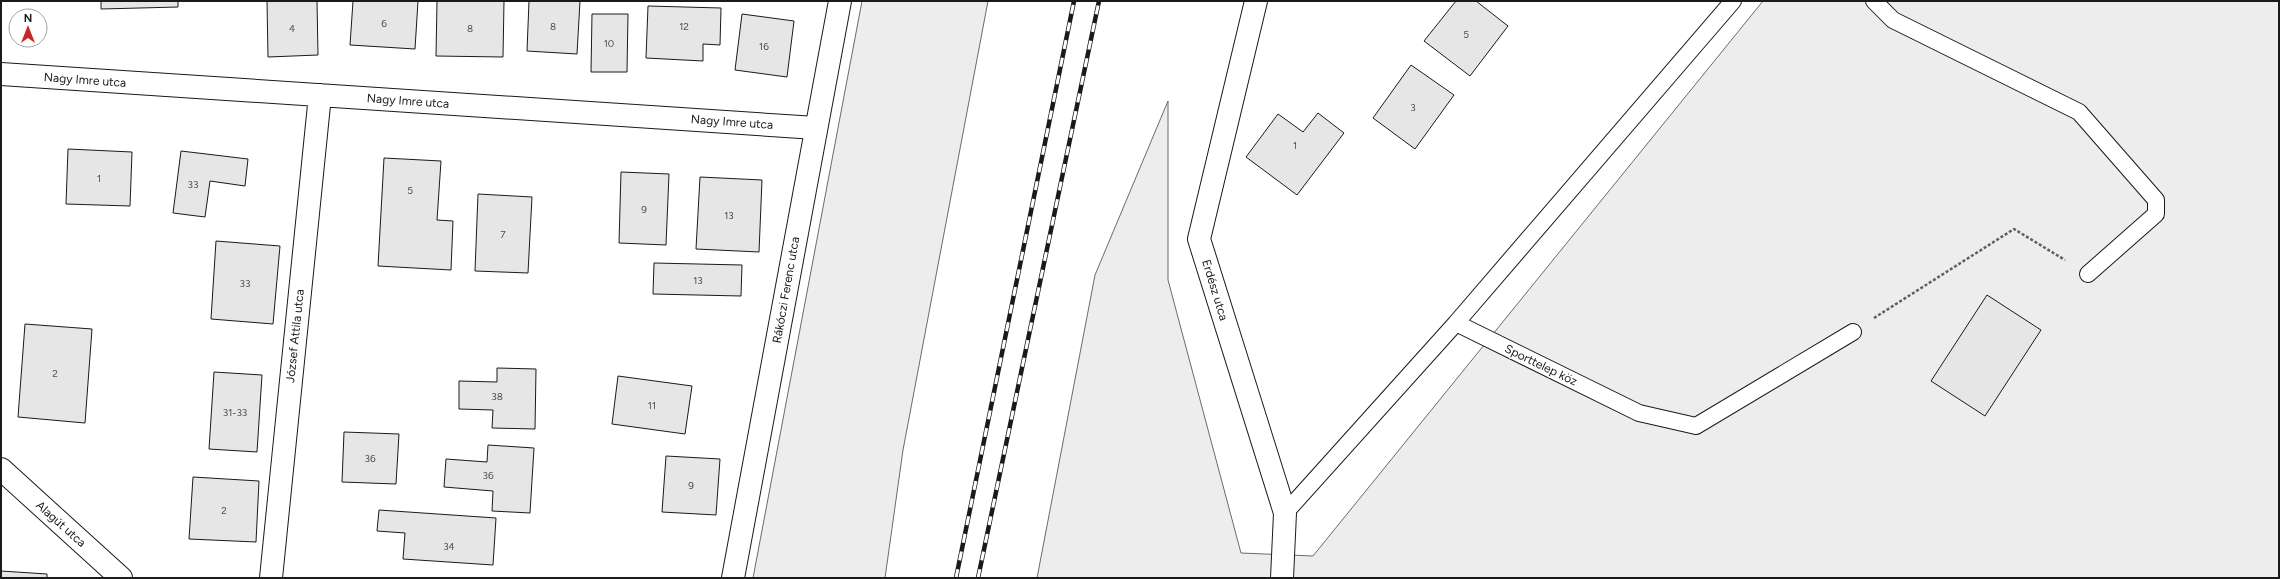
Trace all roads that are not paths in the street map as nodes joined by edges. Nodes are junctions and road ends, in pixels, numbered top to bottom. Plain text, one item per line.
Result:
1 (840, 1) edge
2 (1256, 1) edge
3 (1733, 1) edge
4 (1874, 1) edge
5 (1, 74) edge
6 (320, 95) junction
7 (816, 128) junction
8 (2088, 274) road end
9 (1456, 323) junction
10 (1853, 332) road end
11 (1, 469) edge
12 (1285, 513) junction
13 (121, 578) edge
14 (272, 578) edge
15 (733, 578) edge
16 (1282, 578) edge

1 - 7 street, Rákóczi Ferenc utca
2 - 12 street, Erdész utca
3 - 9 lane
4 - 8 lane
5 - 6 street, Nagy Imre utca
6 - 7 street, Nagy Imre utca
6 - 14 street, József Attila utca
7 - 15 street, Rákóczi Ferenc utca
9 - 10 lane, Sporttelep köz
9 - 12 lane
11 - 13 street, Alagút utca
12 - 16 street, Erdész utca

